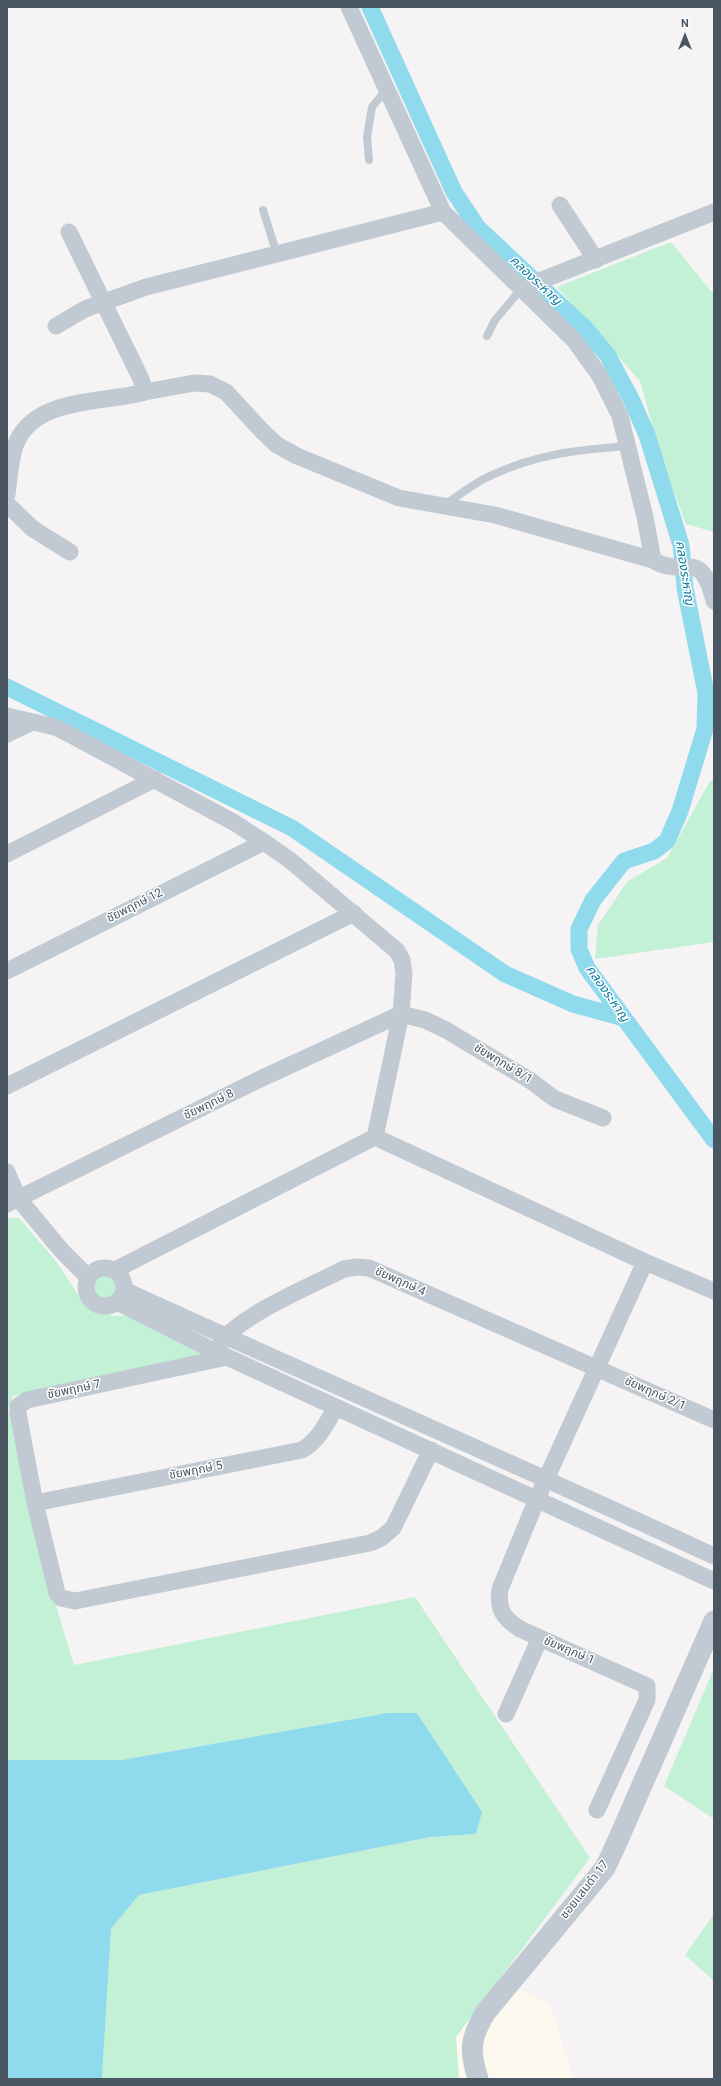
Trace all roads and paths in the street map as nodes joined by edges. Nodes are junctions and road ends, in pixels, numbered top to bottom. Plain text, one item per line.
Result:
1 (349, 7) edge
2 (387, 89) junction
3 (369, 160) dead end
4 (560, 205) dead end
5 (263, 210) dead end
6 (444, 212) junction
7 (714, 212) edge
8 (69, 232) dead end
9 (277, 254) junction
10 (596, 260) junction
11 (525, 287) junction
12 (104, 302) junction
13 (56, 326) dead end
14 (488, 336) dead end
15 (145, 392) junction
16 (626, 446) junction
17 (7, 495) edge
18 (7, 504) edge
19 (443, 506) junction
20 (70, 552) dead end
21 (660, 563) junction
22 (714, 601) edge
23 (7, 716) edge
24 (32, 722) junction
25 (7, 734) edge
26 (155, 779) junction
27 (264, 842) junction
28 (7, 854) edge
29 (354, 913) junction
30 (7, 971) edge
31 (401, 1014) junction
32 (7, 1086) edge
33 (603, 1118) dead end
34 (375, 1137) junction
35 (7, 1172) edge
36 (12, 1201) edge
37 (646, 1262) junction
38 (115, 1270) junction
39 (88, 1277) junction
40 (714, 1290) edge
41 (121, 1296) junction
42 (224, 1336) junction
43 (222, 1355) junction
44 (596, 1368) junction
45 (336, 1407) junction
46 (390, 1408) junction
47 (714, 1420) edge
48 (381, 1427) junction
49 (431, 1450) junction
50 (490, 1456) junction
51 (481, 1473) junction
52 (546, 1480) junction
53 (537, 1499) junction
54 (35, 1503) junction
55 (618, 1511) junction
56 (608, 1532) junction
57 (714, 1556) edge
58 (714, 1581) edge
59 (714, 1621) edge
60 (540, 1638) junction
61 (506, 1714) dead end
62 (597, 1810) dead end
63 (478, 2079) edge

1 - 2 street
2 - 3 lane
2 - 6 street
4 - 10 street
5 - 9 lane
6 - 9 street
6 - 11 street
7 - 10 street
8 - 12 street
9 - 12 street
10 - 11 street
11 - 14 lane
11 - 16 street
12 - 13 street
12 - 15 street
15 - 17 street
15 - 19 street
16 - 19 lane
16 - 21 street
18 - 20 street
19 - 21 street
21 - 22 street
23 - 24 street
24 - 25 street
24 - 26 street
26 - 27 street
26 - 28 street
27 - 29 street
27 - 30 street, ชัยพฤกษ์ 12
29 - 31 street
29 - 32 street
31 - 33 street, ชัยพฤกษ์ 8/1
31 - 34 street
31 - 36 street, ชัยพฤกษ์ 8
34 - 37 street
34 - 38 street
35 - 36 street
36 - 39 street
37 - 40 street
37 - 44 street, ชัยพฤกษ์ 1
38 - 39 street
38 - 41 street
39 - 41 street
41 - 42 street
41 - 43 street
42 - 43 street, ชัยพฤกษ์ 4
42 - 44 street, ชัยพฤกษ์ 4
42 - 46 street
43 - 45 street
43 - 54 street, ชัยพฤกษ์ 7
44 - 47 street, ชัยพฤกษ์ 2/1
44 - 52 street, ชัยพฤกษ์ 1
45 - 48 street
45 - 54 street, ชัยพฤกษ์ 5
46 - 48 street
46 - 50 street
48 - 49 street
49 - 51 street
49 - 54 street
50 - 51 street
50 - 52 street
51 - 53 street
52 - 53 street, ชัยพฤกษ์ 1
52 - 55 street
53 - 56 street
53 - 60 street, ชัยพฤกษ์ 1
55 - 56 street
55 - 57 street
56 - 58 street
59 - 63 street, ซอยแสมดำ 17
60 - 61 street
60 - 62 street, ชัยพฤกษ์ 1

